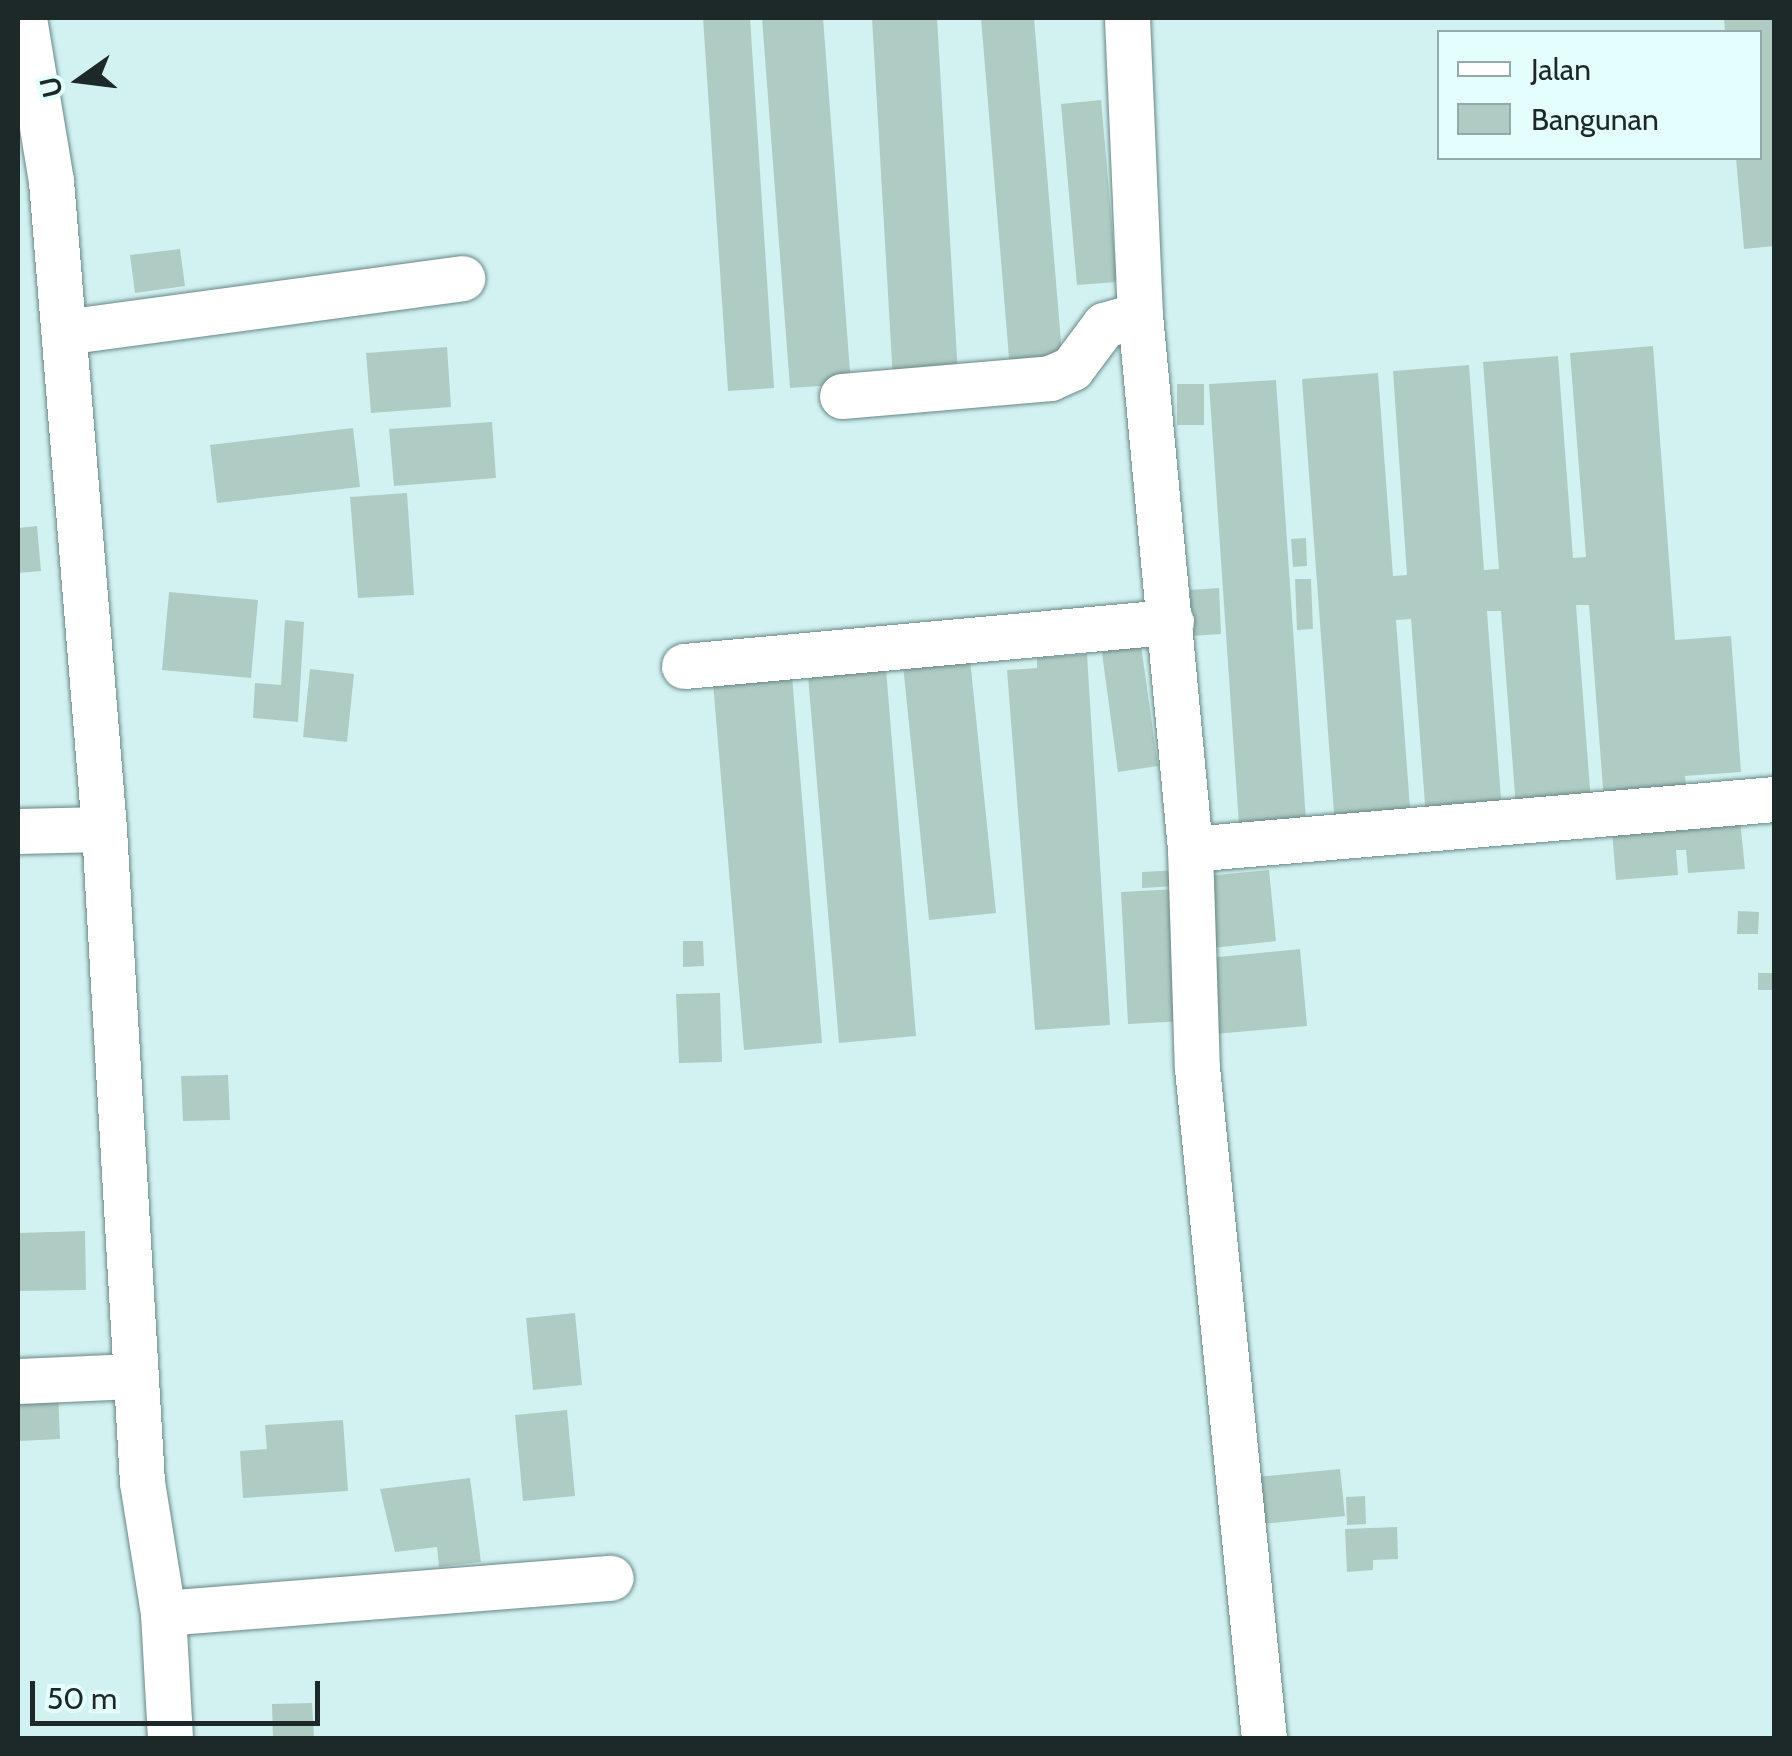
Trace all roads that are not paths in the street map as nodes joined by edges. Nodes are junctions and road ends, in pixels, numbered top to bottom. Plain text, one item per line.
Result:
1 (24, 18) edge
2 (1127, 18) edge
3 (462, 278) dead end
4 (1140, 315) junction
5 (64, 332) junction
6 (842, 396) dead end
7 (1170, 622) junction
8 (684, 666) dead end
9 (1774, 799) edge
10 (104, 829) junction
11 (18, 832) edge
12 (1190, 848) junction
13 (134, 1376) junction
14 (18, 1381) edge
15 (611, 1578) dead end
16 (164, 1613) junction
17 (170, 1738) edge
18 (1264, 1738) edge

1 - 5 street
2 - 4 street
3 - 5 street
4 - 6 street
4 - 7 street
5 - 10 street
7 - 8 street
7 - 12 street
9 - 12 street
10 - 11 street
10 - 13 street
12 - 18 street
13 - 14 street
13 - 16 street
15 - 16 street
16 - 17 street

